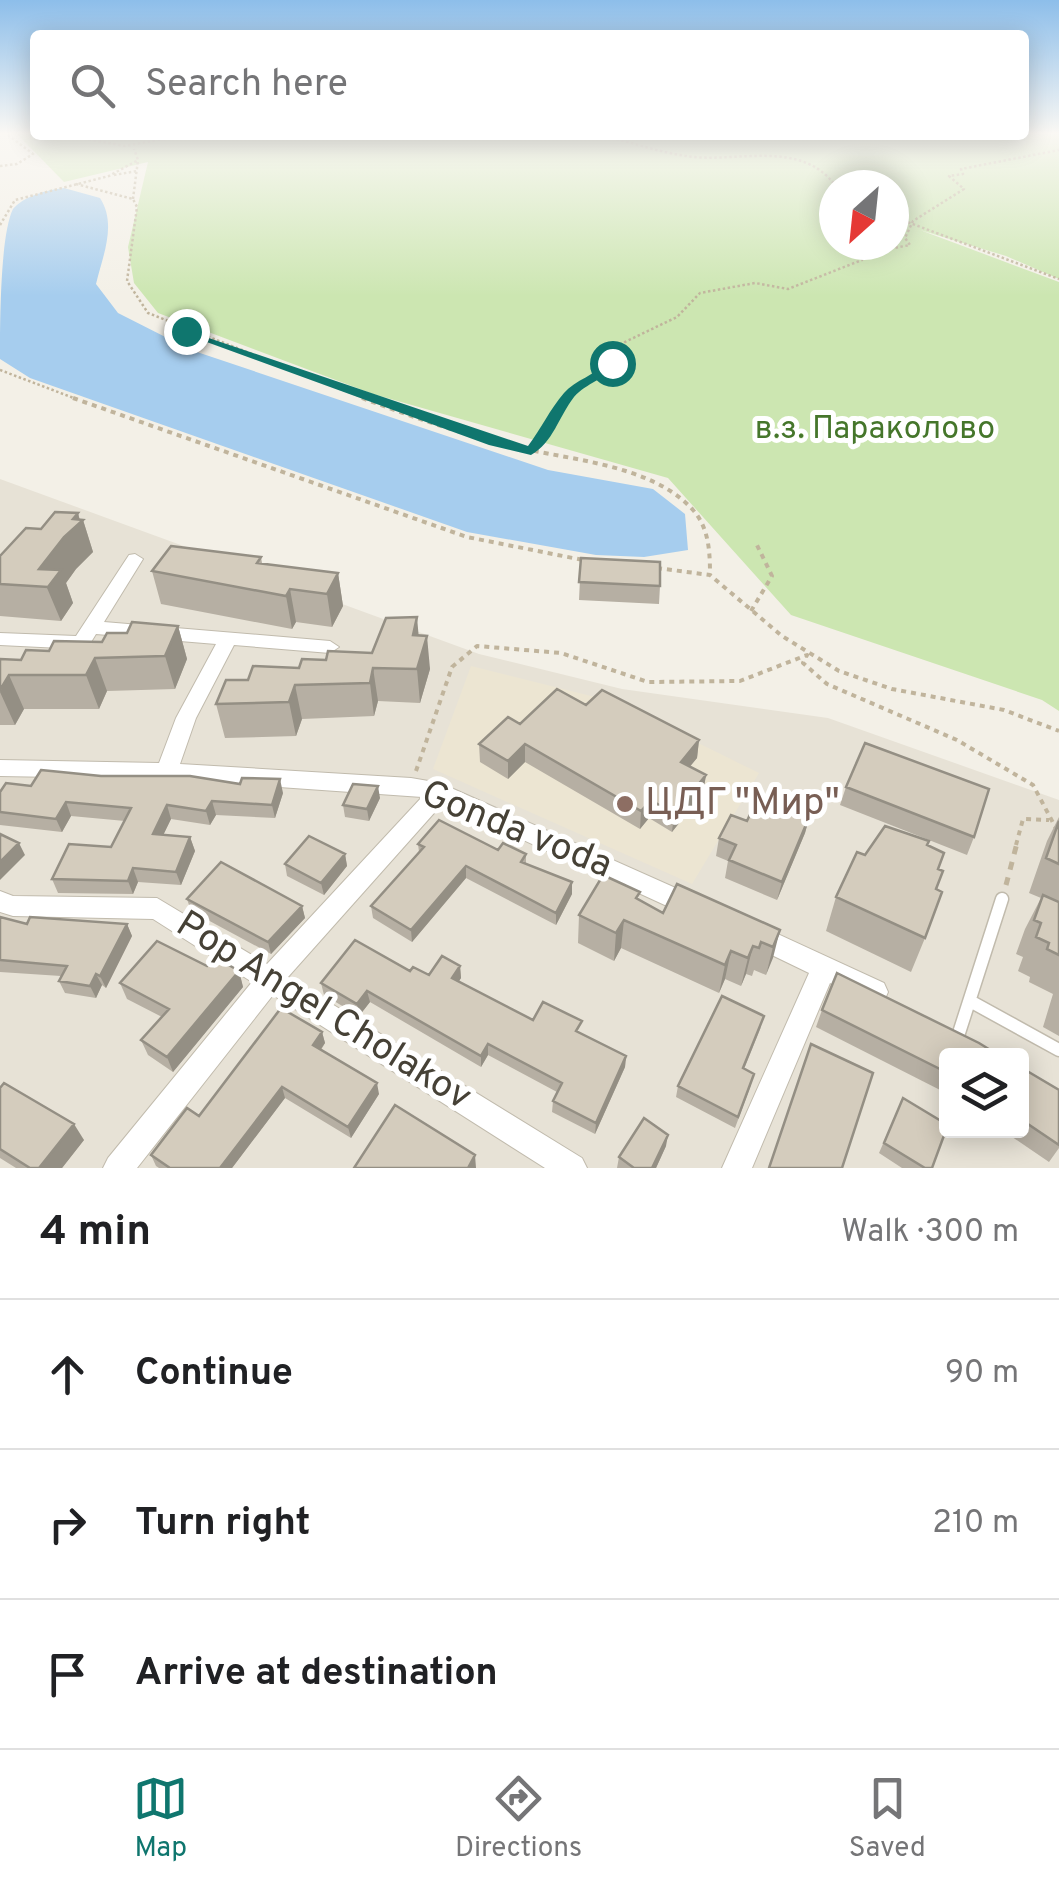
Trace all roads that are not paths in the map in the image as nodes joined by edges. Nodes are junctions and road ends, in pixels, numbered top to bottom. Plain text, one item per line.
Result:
1 (135, 559) dead end
2 (91, 627) junction
3 (229, 637) junction
4 (0, 639) edge
5 (330, 647) edge
6 (3, 770) edge
7 (167, 770) junction
8 (440, 792) junction
9 (1002, 899) road end
10 (0, 901) edge
11 (825, 966) junction
12 (271, 978) junction
13 (892, 1001) edge
14 (970, 1001) junction
15 (958, 1036) edge
16 (1059, 1050) edge
17 (118, 1168) edge
18 (572, 1168) edge
19 (738, 1168) edge

1 - 2 street
2 - 3 street
2 - 4 street
3 - 5 street
3 - 7 street
6 - 7 street, Gonda voda
7 - 8 street, Gonda voda
8 - 11 street, Gonda voda
8 - 12 street
9 - 14 lane
10 - 12 street, Pop Angel Cholakov
11 - 13 street, Gonda voda
11 - 19 street
12 - 17 street
12 - 18 street, Pop Angel Cholakov
14 - 15 lane
14 - 16 lane

